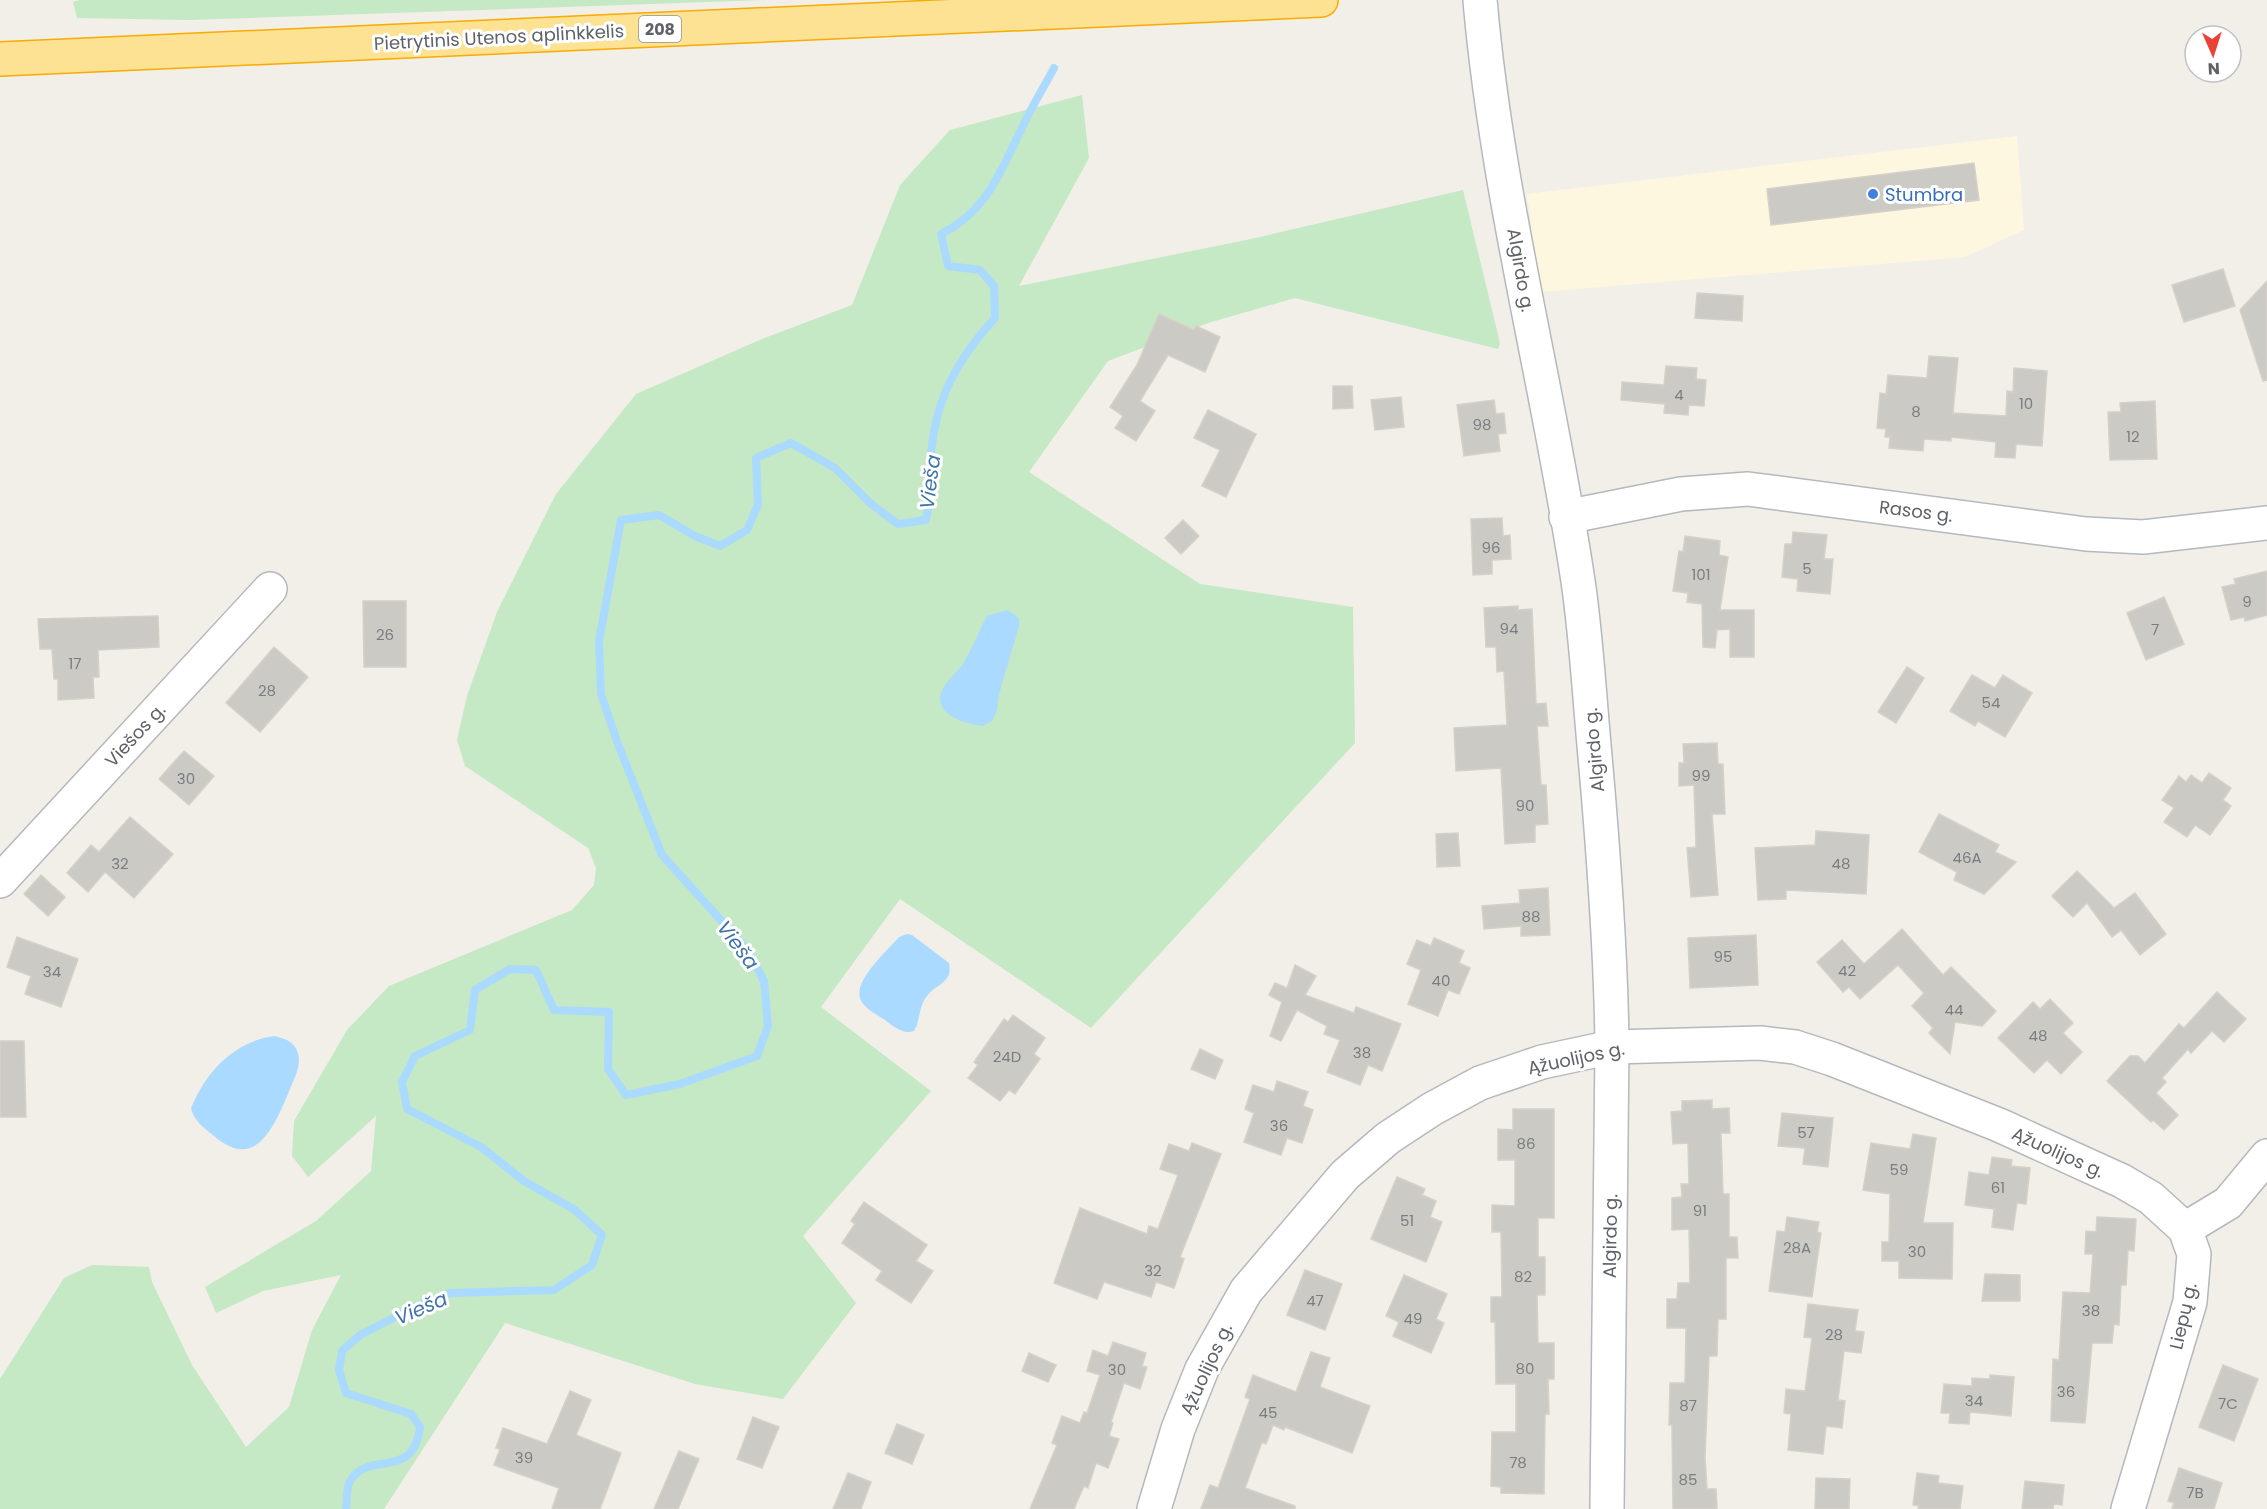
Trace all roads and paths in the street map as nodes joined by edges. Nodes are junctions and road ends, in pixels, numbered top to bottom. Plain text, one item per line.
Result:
1 (1321, 0) edge
2 (1480, 0) edge
3 (0, 59) edge
4 (1566, 517) junction
5 (2267, 523) edge
6 (270, 589) dead end
7 (0, 881) edge
8 (1612, 1047) junction
9 (2267, 1156) edge
10 (2185, 1229) junction
11 (1154, 1509) edge
12 (1607, 1509) edge
13 (2128, 1509) edge

1 - 3 highway, Pietrytinis Utenos aplinkkelis / 208
2 - 4 street, Algirdo g.
4 - 5 street, Rasos g.
4 - 8 street, Algirdo g.
6 - 7 street, Viešos g.
8 - 10 street, Ąžuolijos g.
8 - 11 street, Ąžuolijos g.
8 - 12 street, Algirdo g.
9 - 10 street
10 - 13 street, Liepų g.

